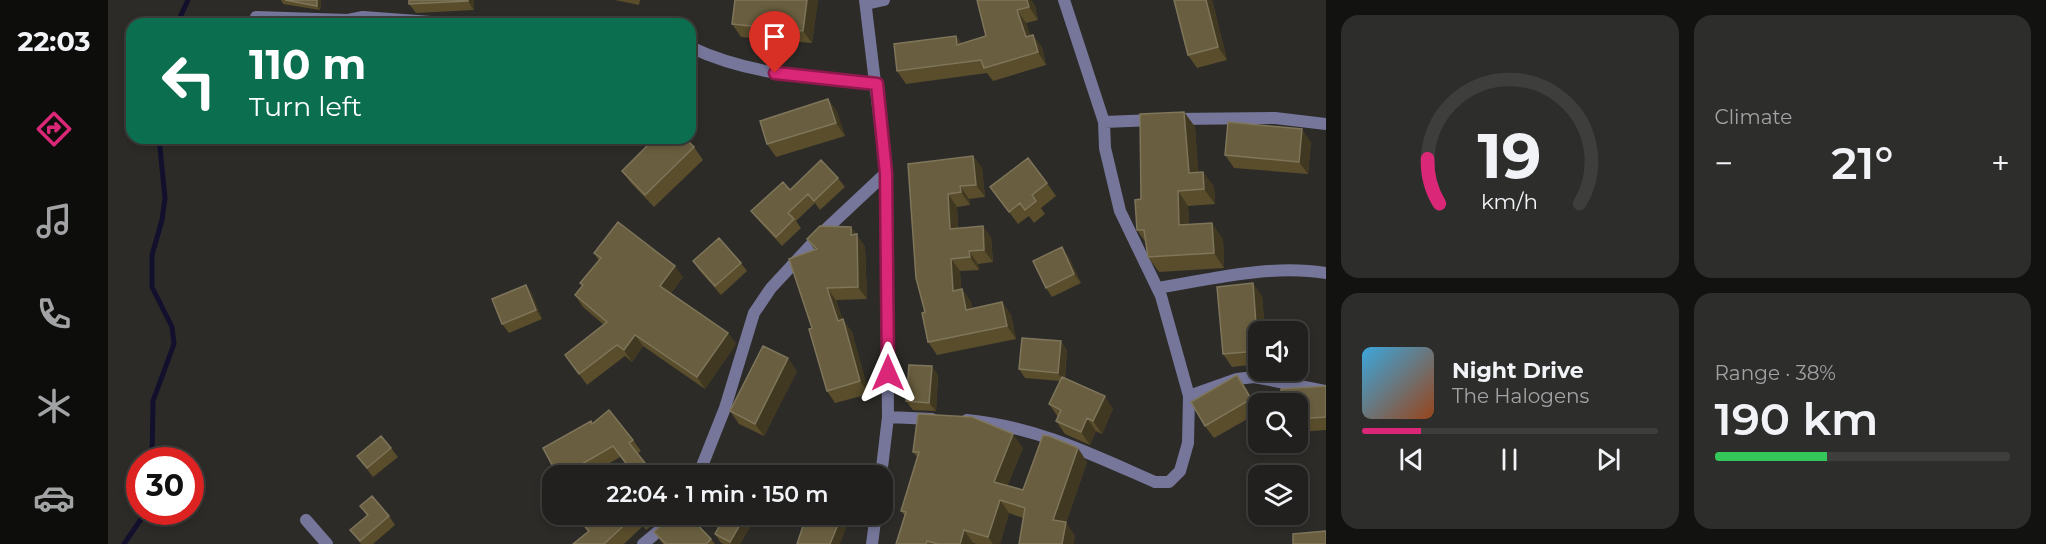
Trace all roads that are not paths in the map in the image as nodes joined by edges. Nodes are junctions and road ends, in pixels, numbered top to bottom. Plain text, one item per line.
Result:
1 (884, 0) edge
2 (1064, 0) edge
3 (866, 2) edge
4 (256, 17) dead end
5 (287, 18) edge
6 (358, 18) edge
7 (377, 18) edge
8 (696, 49) edge
9 (877, 84) junction
10 (1104, 122) junction
11 (1326, 124) edge
12 (886, 173) junction
13 (1326, 273) edge
14 (1157, 288) junction
15 (1326, 391) edge
16 (1189, 396) junction
17 (888, 417) junction
18 (703, 465) edge
19 (882, 465) edge
20 (306, 520) dead end
21 (666, 525) edge
22 (875, 525) edge
23 (327, 544) edge
24 (643, 544) edge
25 (873, 544) edge

1 - 3 street
2 - 10 street
3 - 9 street
4 - 5 street
6 - 7 street
8 - 9 street
9 - 12 street
10 - 11 street
10 - 14 street
12 - 17 street
12 - 18 street
13 - 14 street
14 - 16 street
15 - 16 street
16 - 17 street
17 - 19 street
20 - 23 street
21 - 24 street
22 - 25 street

